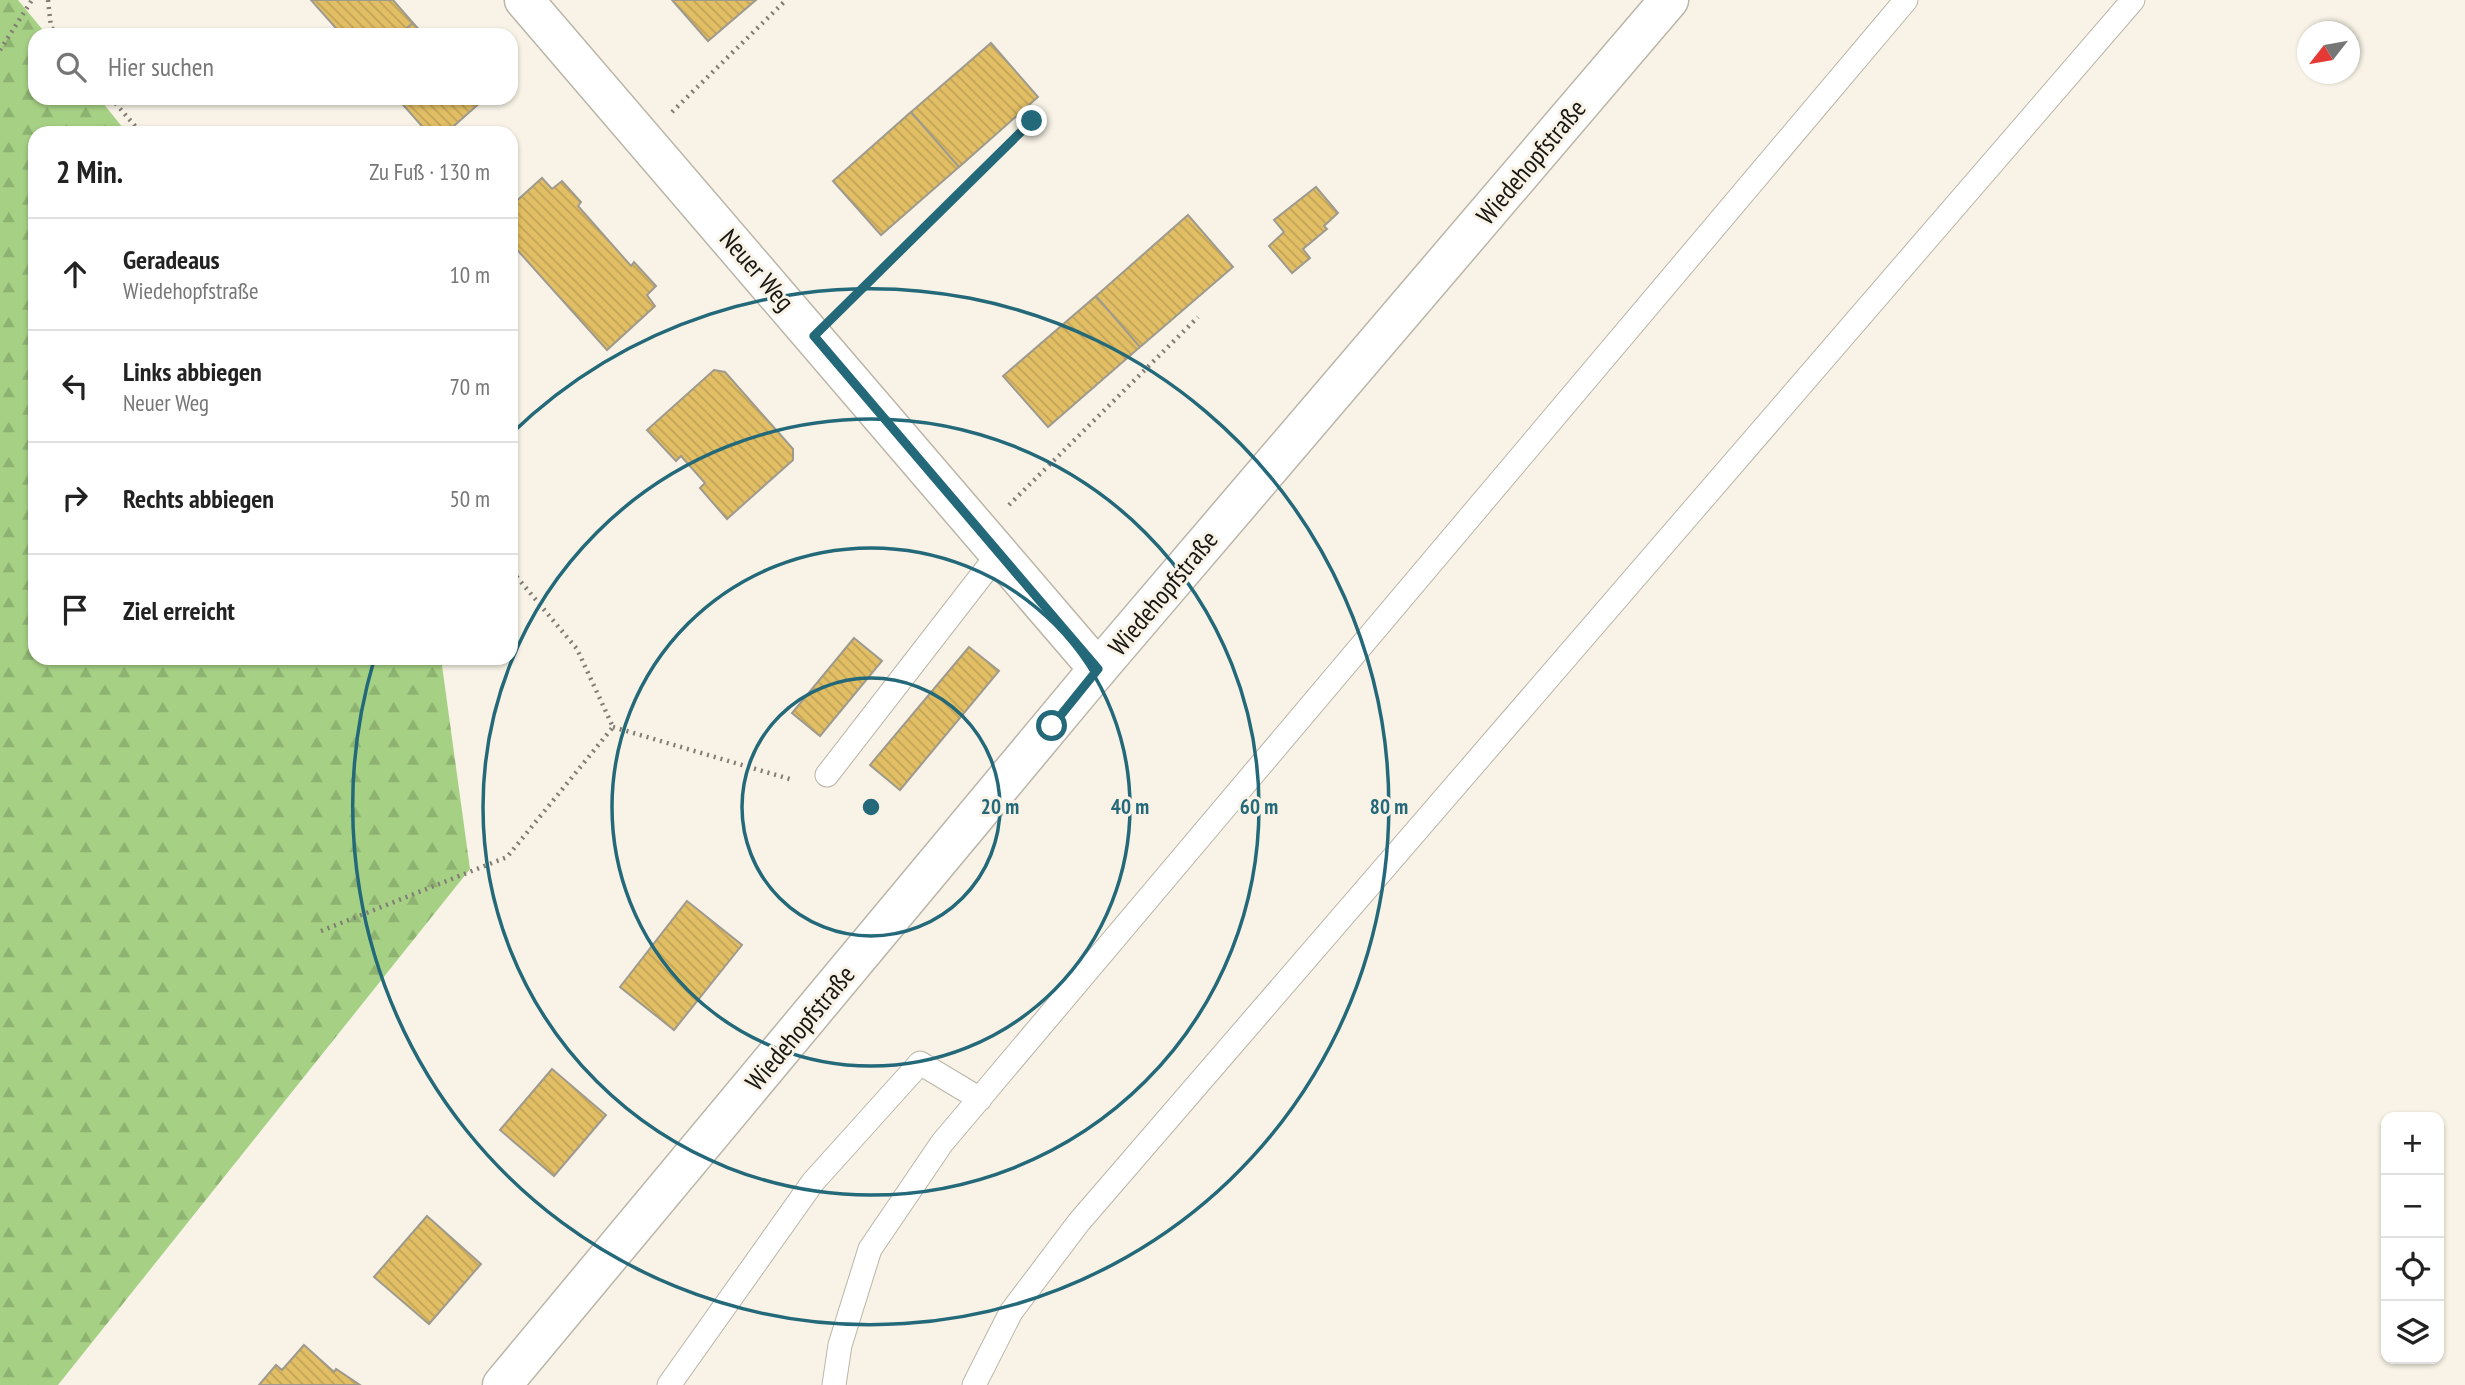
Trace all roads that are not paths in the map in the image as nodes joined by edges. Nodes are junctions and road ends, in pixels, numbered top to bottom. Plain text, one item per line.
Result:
1 (524, 0) edge
2 (1669, 0) edge
3 (1906, 0) edge
4 (2133, 0) edge
5 (990, 543) junction
6 (1098, 669) junction
7 (827, 775) road end
8 (980, 1099) junction
9 (502, 1385) edge
10 (669, 1385) edge
11 (834, 1385) edge
12 (974, 1385) edge

1 - 5 main road, Neuer Weg
2 - 6 main road, Wiedehopfstraße
3 - 8 lane
4 - 12 lane
5 - 6 main road, Neuer Weg
5 - 7 lane
6 - 9 main road, Wiedehopfstraße
8 - 10 lane
8 - 11 lane

